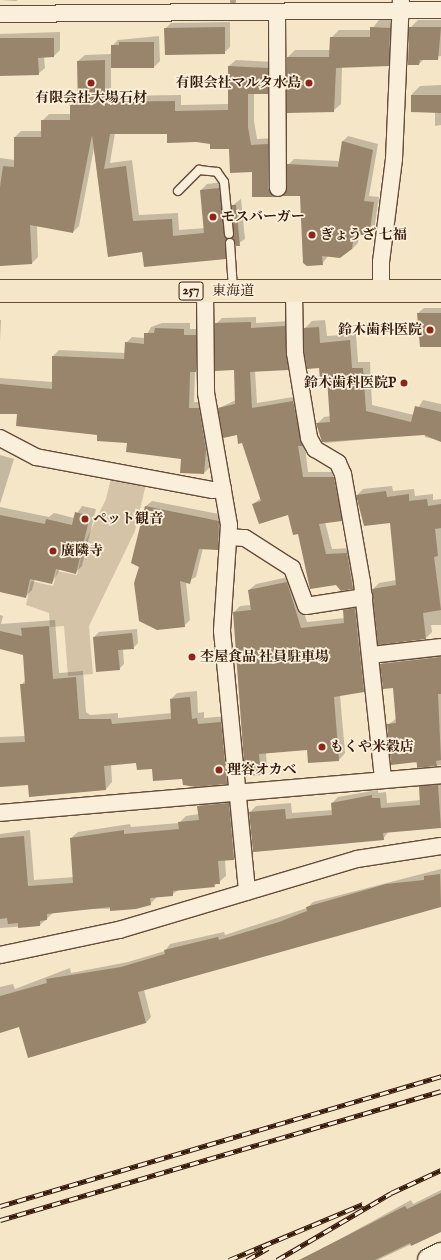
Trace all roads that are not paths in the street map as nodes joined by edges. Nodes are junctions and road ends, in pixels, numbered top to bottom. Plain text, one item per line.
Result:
1 (401, 5) edge
2 (57, 7) edge
3 (441, 10) edge
4 (277, 12) junction
5 (0, 14) edge
6 (278, 188) dead end
7 (178, 191) dead end
8 (0, 291) edge
9 (205, 291) junction
10 (294, 291) junction
11 (381, 291) junction
12 (441, 291) edge
13 (233, 292) junction
14 (0, 438) edge
15 (223, 488) junction
16 (229, 537) junction
17 (364, 597) junction
18 (441, 647) edge
19 (371, 655) junction
20 (441, 775) edge
21 (383, 780) junction
22 (236, 793) junction
23 (0, 813) edge
24 (441, 846) edge
25 (247, 892) junction
26 (0, 955) edge
27 (441, 1254) edge
28 (429, 1260) edge

1 - 3 street
1 - 4 street
1 - 11 street
2 - 4 street
2 - 5 street
4 - 6 street
7 - 13 lane
8 - 9 highway, 東海道 / 257
9 - 13 highway, 東海道 / 257
9 - 15 street
10 - 11 highway, 東海道 / 257
10 - 13 highway, 東海道 / 257
10 - 17 street
11 - 12 highway, 東海道 / 257
14 - 15 street
15 - 16 street
16 - 17 street
16 - 22 street
17 - 19 street
18 - 19 street
19 - 21 street
20 - 21 street
21 - 22 street
22 - 23 street
22 - 25 street
24 - 25 street
25 - 26 street
27 - 28 street

